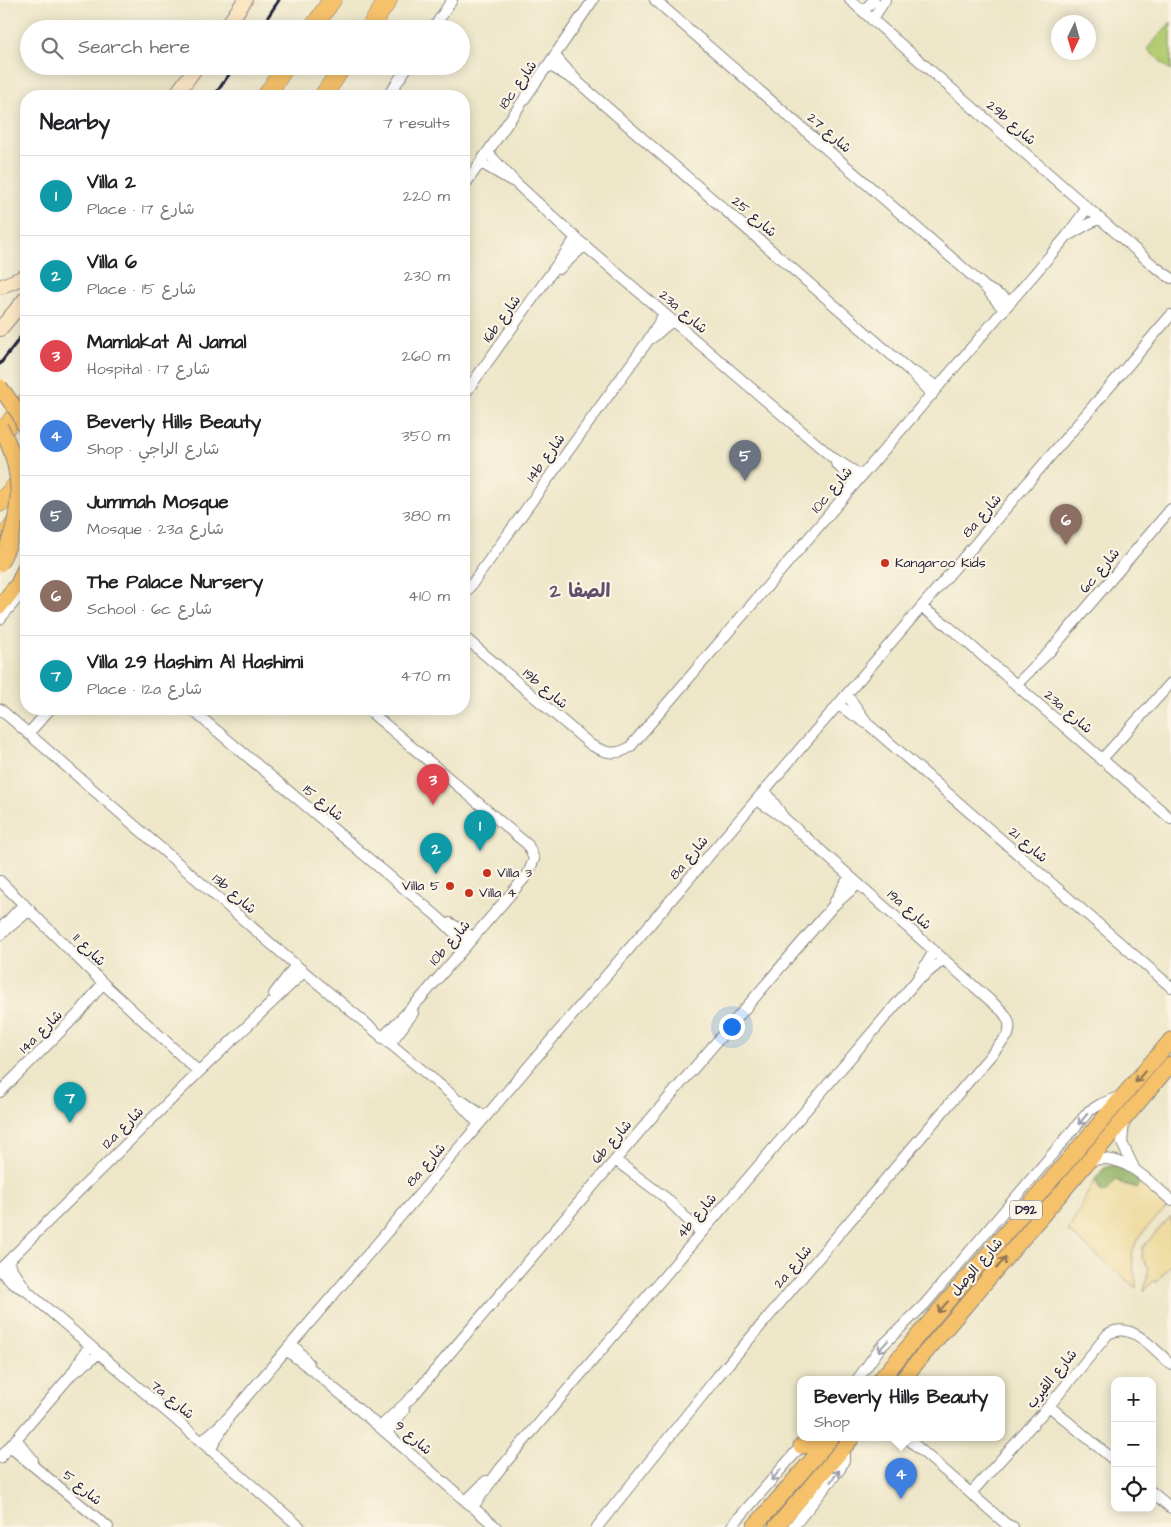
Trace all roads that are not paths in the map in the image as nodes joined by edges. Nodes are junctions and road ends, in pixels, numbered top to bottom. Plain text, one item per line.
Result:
1 (245, 0) edge
2 (332, 0) edge
3 (388, 0) edge
4 (452, 0) edge
5 (593, 0) edge
6 (655, 0) edge
7 (850, 0) edge
8 (874, 0) edge
9 (885, 0) edge
10 (863, 12) junction
11 (231, 20) edge
12 (318, 20) edge
13 (375, 20) edge
14 (439, 20) edge
15 (872, 20) junction
16 (552, 60) junction
17 (190, 75) edge
18 (280, 75) edge
19 (337, 75) edge
20 (402, 75) edge
21 (179, 90) edge
22 (270, 90) edge
23 (327, 90) edge
24 (392, 90) edge
25 (488, 153) junction
26 (481, 163) junction
27 (470, 178) edge
28 (516, 183) junction
29 (1087, 208) junction
30 (1099, 218) junction
31 (1066, 237) junction
32 (576, 238) junction
33 (585, 245) junction
34 (1154, 266) junction
35 (1171, 278) edge
36 (20, 279) edge
37 (545, 284) junction
38 (1171, 286) edge
39 (0, 287) edge
40 (20, 302) edge
41 (20, 305) edge
42 (1008, 306) junction
43 (0, 314) edge
44 (1171, 315) edge
45 (668, 318) junction
46 (0, 329) edge
47 (0, 387) edge
48 (470, 387) edge
49 (935, 391) junction
50 (20, 410) edge
51 (20, 415) edge
52 (0, 427) edge
53 (0, 435) edge
54 (859, 480) junction
55 (20, 481) edge
56 (0, 503) edge
57 (1171, 509) edge
58 (20, 517) edge
59 (0, 542) edge
60 (0, 564) edge
61 (20, 580) edge
62 (470, 586) edge
63 (20, 595) edge
64 (924, 604) junction
65 (0, 606) edge
66 (0, 619) edge
67 (470, 642) edge
68 (1171, 683) edge
69 (1019, 688) junction
70 (846, 695) junction
71 (838, 705) junction
72 (0, 710) edge
73 (45, 715) edge
74 (198, 715) edge
75 (373, 715) edge
76 (868, 724) junction
77 (28, 734) junction
78 (614, 754) joint
79 (1104, 763) junction
80 (765, 790) junction
81 (757, 800) junction
82 (784, 818) junction
83 (1171, 819) edge
84 (849, 877) junction
85 (0, 881) edge
86 (858, 884) junction
87 (833, 906) junction
88 (27, 907) junction
89 (0, 929) edge
90 (0, 935) edge
91 (470, 941) junction
92 (934, 951) junction
93 (944, 959) junction
94 (296, 965) junction
95 (304, 972) junction
96 (916, 981) junction
97 (106, 986) junction
98 (1170, 987) edge
99 (266, 1007) junction
100 (1010, 1027) joint
101 (1171, 1040) edge
102 (386, 1041) junction
103 (1171, 1064) edge
104 (196, 1074) junction
105 (0, 1092) edge
106 (1125, 1095) junction
107 (1124, 1120) junction
108 (482, 1121) junction
109 (618, 1156) junction
110 (1088, 1161) junction
111 (1135, 1169) junction
112 (1171, 1200) edge
113 (703, 1230) junction
114 (2, 1267) edge
115 (88, 1346) junction
116 (289, 1346) junction
117 (98, 1354) junction
118 (1171, 1364) edge
119 (72, 1374) junction
120 (861, 1376) edge
121 (883, 1376) edge
122 (905, 1376) edge
123 (1049, 1406) junction
124 (228, 1418) junction
125 (383, 1430) junction
126 (828, 1441) edge
127 (910, 1441) edge
128 (201, 1442) junction
129 (804, 1442) edge
130 (13, 1443) junction
131 (848, 1443) edge
132 (210, 1450) junction
133 (0, 1458) edge
134 (1111, 1458) edge
135 (971, 1493) junction
136 (1156, 1495) edge
137 (469, 1504) junction
138 (1171, 1508) edge
139 (1007, 1526) edge
140 (108, 1527) edge
141 (298, 1527) edge
142 (496, 1527) edge
143 (597, 1527) edge
144 (731, 1527) edge
145 (754, 1527) edge
146 (776, 1527) edge
147 (793, 1527) edge

1 - 11 street
2 - 12 highway
3 - 13 highway
4 - 14 street
5 - 16 street, 18c شارع
6 - 42 street, شارع 27
7 - 10 street, 29b شارع
8 - 10 street
9 - 15 street
10 - 15 street, 29b شارع
15 - 29 street, 29b شارع
16 - 25 street, 18c شارع
16 - 49 street, شارع 25
17 - 21 street
18 - 22 highway
19 - 23 highway
20 - 24 street
25 - 26 street, 18c شارع
25 - 28 street, 23a شارع
26 - 27 street, 18c شارع
26 - 28 street, 23a شارع
28 - 32 street, 23a شارع
29 - 30 street, 29b شارع
29 - 31 street, 10c شارع
30 - 31 street, 10c شارع
30 - 34 street, 29b شارع
31 - 42 street, 10c شارع
32 - 33 street, 23a شارع
32 - 37 street, 16b شارع
33 - 37 street, 16b شارع
33 - 45 street, 23a شارع
34 - 35 street, 29b شارع
34 - 38 street, 29b شارع
36 - 39 street
37 - 48 street, 16b شارع
40 - 43 street
41 - 46 street
42 - 49 street, 10c شارع
44 - 64 street, 8a شارع
45 - 54 street, 23a شارع
45 - 62 street, 14b شارع
47 - 51 main road, bridge
49 - 54 street, 10c شارع
50 - 53 highway
52 - 60 main road, bridge
54 - 78 street, 10c شارع
55 - 56 highway
57 - 69 street, 6c شارع
58 - 59 highway
61 - 65 main road
63 - 66 street
64 - 69 street, 23a شارع
64 - 70 street, 8a شارع
67 - 78 street, 19b شارع
68 - 79 street
69 - 79 street, 23a شارع
70 - 71 street, 8a شارع
70 - 76 street, شارع 21
71 - 76 street, شارع 21
71 - 80 street, 8a شارع
72 - 77 street, 13b شارع
73 - 77 street
74 - 91 street, شارع 15
75 - 91 street, 10b شارع
76 - 98 street, شارع 21
77 - 94 street, 13b شارع
79 - 83 street, 23a شارع
80 - 81 street, 8a شارع
80 - 82 street, 19a شارع
81 - 82 street, 19a شارع
81 - 108 street, 8a شارع
82 - 84 street, 19a شارع
84 - 86 street, 19a شارع
84 - 87 street, 6b شارع
85 - 88 street, شارع 11
86 - 87 street, 6b شارع
86 - 92 street, 19a شارع
87 - 109 street, 6b شارع
88 - 89 street
88 - 90 street
88 - 97 street, شارع 11
91 - 102 street, 10b شارع
92 - 93 street, 19a شارع
92 - 96 street, 4b شارع
93 - 96 street, 4b شارع
93 - 100 street, 19a شارع
94 - 95 street, 13b شارع
94 - 99 street, 12a شارع
95 - 99 street, 12a شارع
95 - 102 street, 13b شارع
96 - 113 street, 4b شارع
97 - 104 street, شارع 11
97 - 105 street, 14a شارع
99 - 104 street, 12a شارع
100 - 143 street, 2a شارع
101 -> 106 main road, شارع الوصل / D92
102 - 108 street, 13b شارع
103 - 107 main road, شارع الوصل / D92
104 - 114 street, 12a شارع
106 -> 120 street
106 -> 121 main road, شارع الوصل / D92
107 - 110 main road, شارع الوصل / D92
107 - 111 street
108 - 116 street, 8a شارع
109 - 113 street
109 - 125 street, 6b شارع
110 - 111 street
122 -> 110 main road, شارع الوصل / D92
111 - 112 street
113 - 137 street, 4b شارع
114 - 115 street, 7a شارع
115 - 117 street, 7a شارع
115 - 119 street
116 - 124 street, 8a شارع
116 - 125 street, شارع 9
117 - 119 street
117 - 128 street, 7a شارع
118 - 123 street, شارع القيرب
119 - 130 street
123 - 134 street
123 - 135 street, شارع القيرب
124 - 128 street, 8a شارع
124 - 132 street, 8a شارع
125 - 137 street, شارع 9
126 - 129 main road
126 - 145 main road
127 - 135 street
128 - 132 street, 7a شارع
129 -> 144 street
130 - 133 street
130 - 140 street, شارع 5
131 - 146 main road
147 -> 131 street
132 - 141 street, 7a شارع
135 - 139 street
136 - 138 street
137 - 142 street, شارع 9

